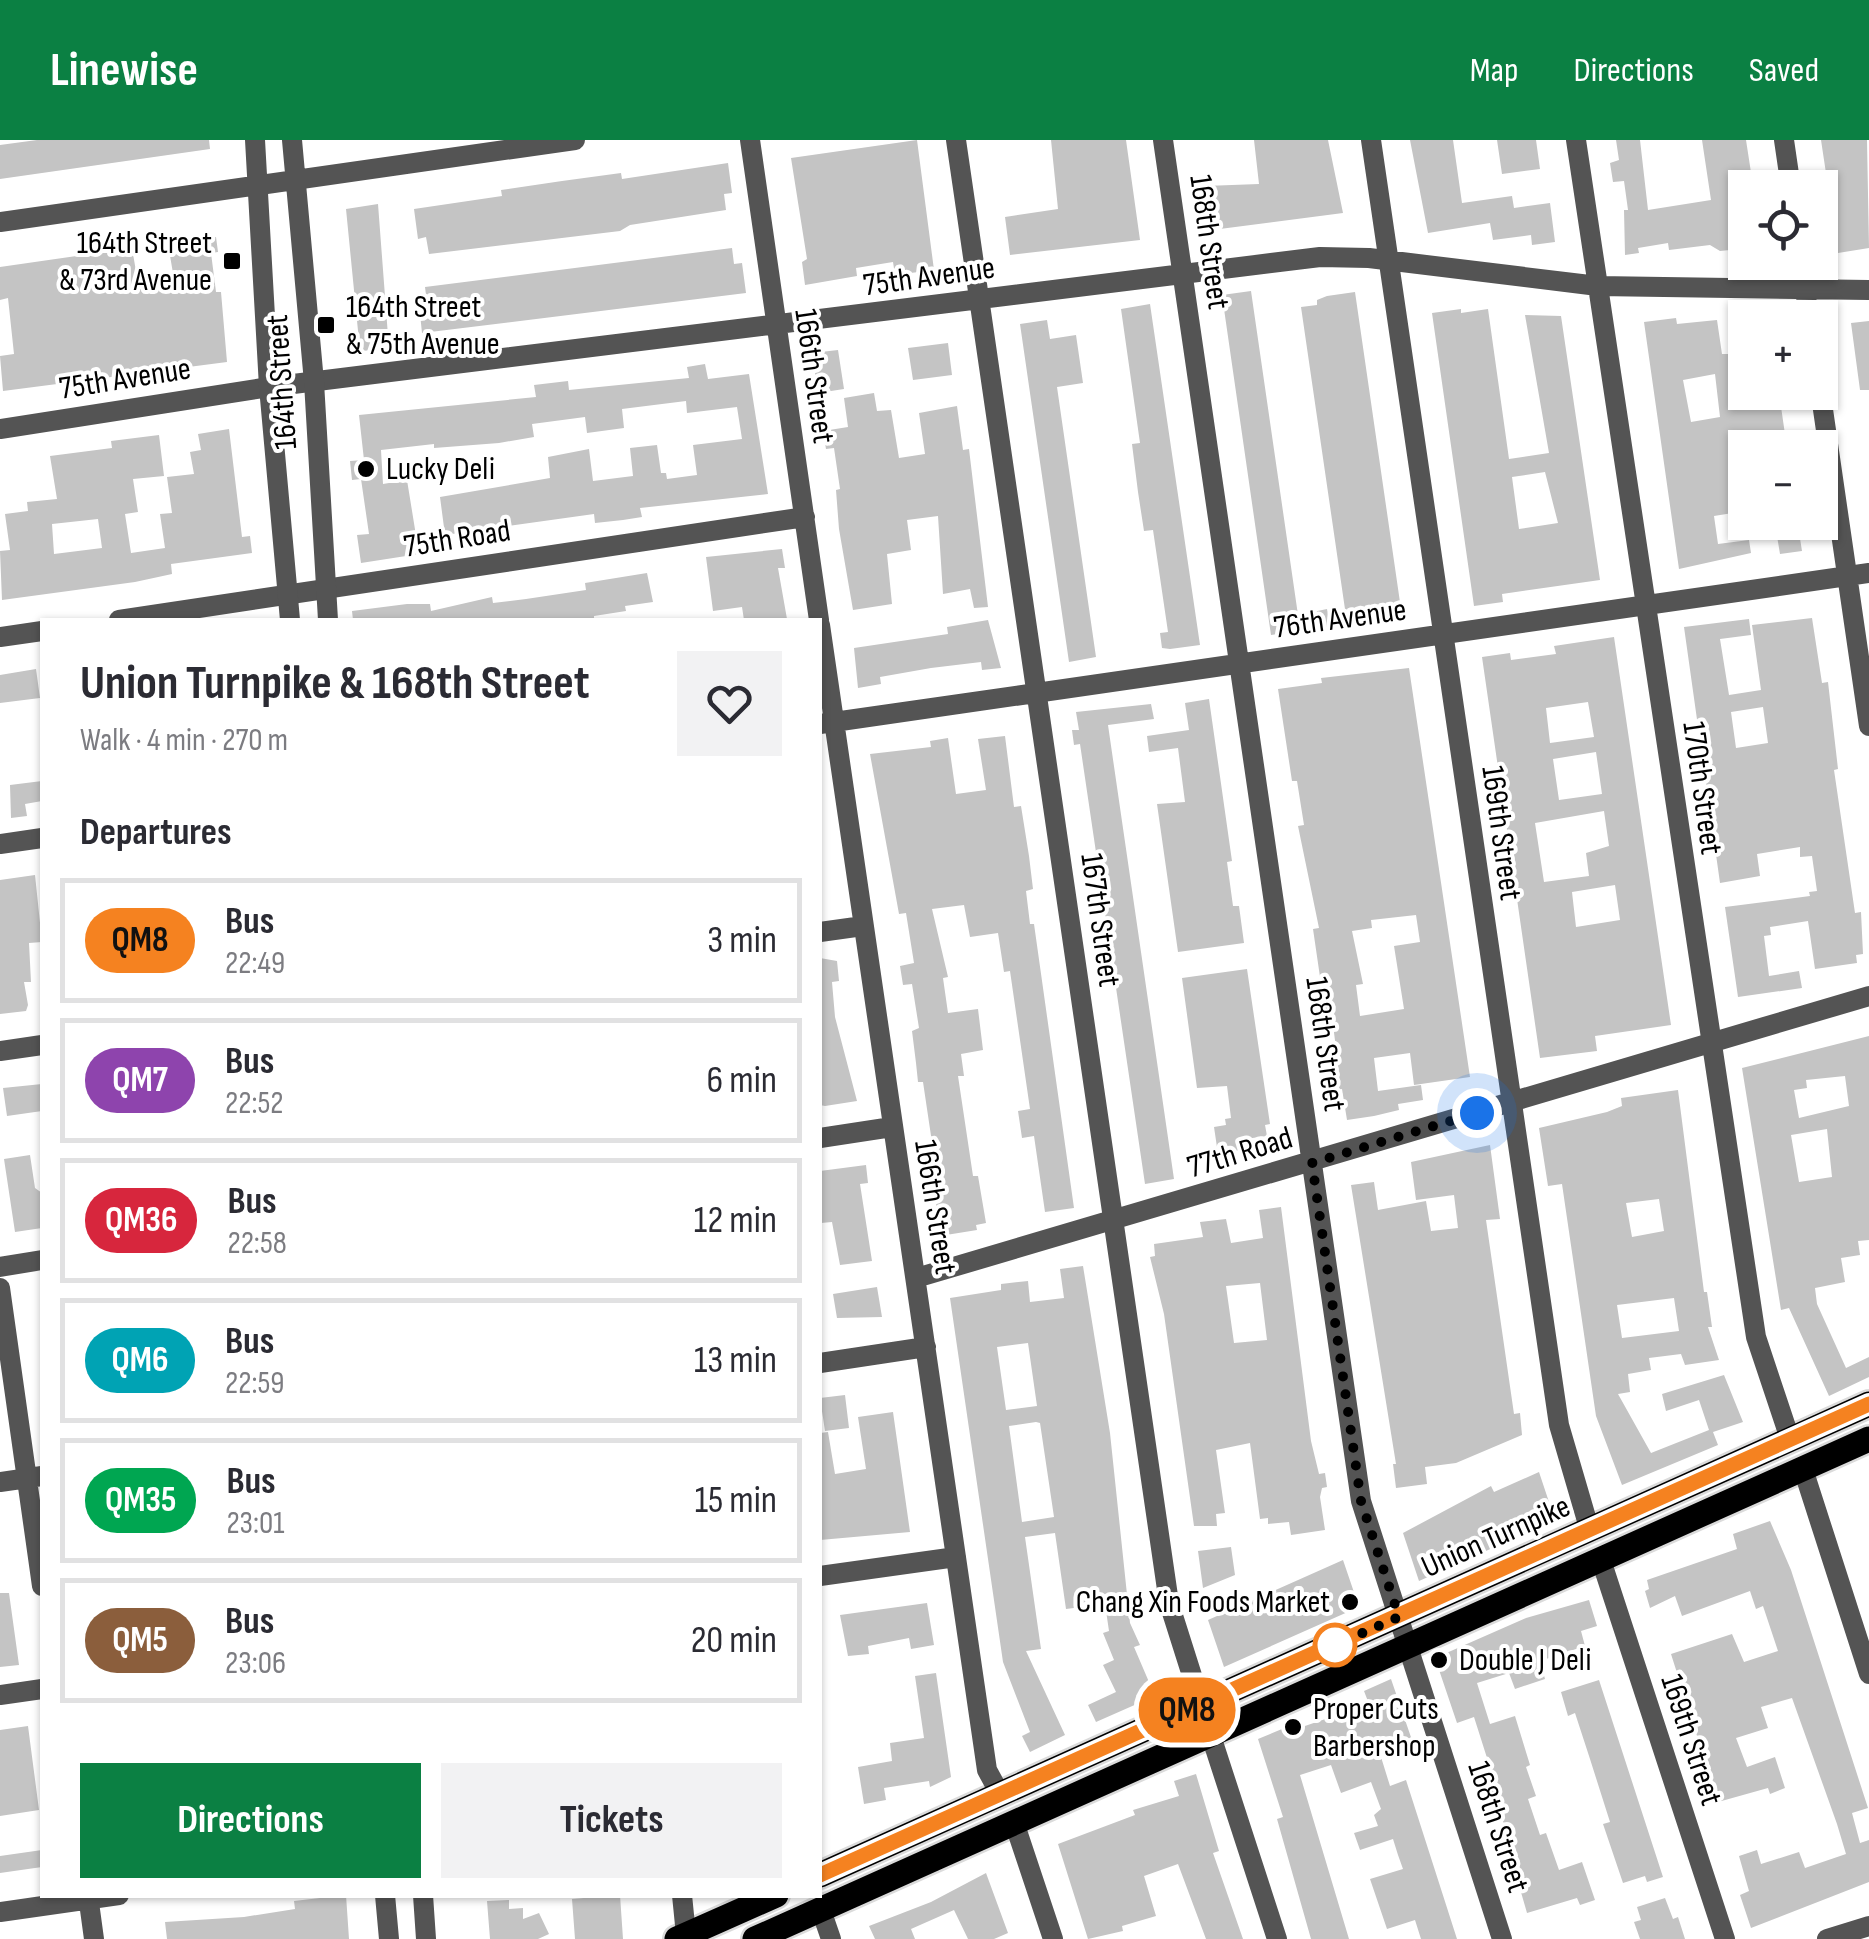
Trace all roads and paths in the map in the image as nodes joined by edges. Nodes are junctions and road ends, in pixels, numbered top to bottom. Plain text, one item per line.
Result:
1 (255, 140) edge
2 (292, 140) edge
3 (575, 140) edge
4 (750, 140) edge
5 (956, 140) edge
6 (1163, 140) edge
7 (1371, 140) edge
8 (1576, 140) edge
9 (1784, 140) edge
10 (1788, 170) edge
11 (296, 181) junction
12 (258, 186) junction
13 (0, 222) edge
14 (1388, 262) junction
15 (1183, 274) junction
16 (1804, 280) edge
17 (1598, 286) junction
18 (1805, 289) junction
19 (1869, 290) edge
20 (980, 300) junction
21 (1807, 300) edge
22 (777, 328) junction
23 (314, 382) junction
24 (269, 387) junction
25 (1823, 410) edge
26 (0, 429) edge
27 (805, 518) junction
28 (1869, 573) edge
29 (1847, 576) junction
30 (326, 590) junction
31 (288, 595) junction
32 (1645, 606) junction
33 (133, 618) edge
34 (290, 618) edge
35 (328, 618) edge
36 (819, 618) edge
37 (40, 631) edge
38 (1442, 635) junction
39 (0, 637) edge
40 (822, 651) edge
41 (1240, 664) junction
42 (1038, 694) junction
43 (827, 723) edge
44 (1869, 726) edge
45 (40, 838) edge
46 (0, 844) edge
47 (863, 926) junction
48 (822, 932) edge
49 (1869, 996) edge
50 (1710, 1044) junction
51 (40, 1045) edge
52 (0, 1051) edge
53 (1510, 1103) junction
54 (892, 1127) junction
55 (822, 1138) edge
56 (1312, 1163) junction
57 (1114, 1222) junction
58 (40, 1260) edge
59 (0, 1267) edge
60 (916, 1278) junction
61 (0, 1288) edge
62 (926, 1347) junction
63 (822, 1362) edge
64 (1869, 1404) edge
65 (1790, 1439) junction
66 (1869, 1439) edge
67 (1804, 1469) junction
68 (35, 1477) edge
69 (0, 1482) edge
70 (1590, 1532) junction
71 (40, 1555) edge
72 (956, 1557) junction
73 (1600, 1560) junction
74 (822, 1576) edge
75 (1399, 1617) junction
76 (1409, 1648) junction
77 (1869, 1674) edge
78 (40, 1689) edge
79 (0, 1695) edge
80 (1201, 1704) junction
81 (1211, 1736) junction
82 (1000, 1794) junction
83 (1015, 1825) junction
84 (822, 1874) edge
85 (82, 1898) edge
86 (88, 1898) edge
87 (385, 1898) edge
88 (423, 1898) edge
89 (682, 1898) edge
90 (769, 1898) edge
91 (821, 1910) junction
92 (0, 1912) edge
93 (1869, 1926) edge
94 (682, 1937) edge
95 (94, 1939) edge
96 (389, 1939) edge
97 (426, 1939) edge
98 (755, 1939) edge
99 (830, 1939) edge
100 (1052, 1939) edge
101 (1277, 1939) edge
102 (1502, 1939) edge
103 (1725, 1939) edge
104 (1827, 1939) edge

1 - 12 street, 164th Street
2 - 11 street, 164th Street
3 - 11 street
4 - 22 street, 166th Street
5 - 20 street, 167th Street
6 - 15 street, 168th Street
7 - 14 street, 169th Street
8 - 17 street, 170th Street
9 - 10 street
11 - 12 street
11 - 23 street, 164th Street
12 - 13 street
12 - 24 street, 164th Street
14 - 15 street, 75th Avenue
14 - 17 street, 75th Avenue
14 - 38 street, 169th Street
15 - 20 street, 75th Avenue
15 - 41 street, 168th Street
16 - 18 street
17 - 18 street, 75th Avenue
17 - 32 street, 170th Street
18 - 19 street, 75th Avenue
18 - 21 street
20 - 22 street, 75th Avenue
20 - 42 street, 167th Street
22 - 23 street, 75th Avenue
22 - 27 street, 166th Street
23 - 24 street, 75th Avenue
23 - 30 street, 164th Street
24 - 26 street, 75th Avenue
24 - 31 street, 164th Street
25 - 29 street
27 - 30 street, 75th Road
27 - 36 street, 166th Street
28 - 29 street, 76th Avenue
29 - 32 street, 76th Avenue
29 - 44 street
30 - 31 street, 75th Road
30 - 35 street, 164th Street
31 - 33 street, 75th Road
31 - 34 street, 164th Street
32 - 38 street, 76th Avenue
32 - 50 street, 170th Street
37 - 39 street
38 - 41 street, 76th Avenue
38 - 53 street, 169th Street
40 - 43 street, 166th Street
41 - 42 street, 76th Avenue
41 - 56 street, 168th Street
42 - 43 street, 76th Avenue
42 - 57 street, 167th Street
43 - 47 street, 166th Street
45 - 46 street
47 - 48 street
47 - 54 street, 166th Street
49 - 50 street, 77th Road
50 - 53 street, 77th Road
50 - 65 street, 170th Street
51 - 52 street
53 - 56 street, 77th Road
53 - 70 street, 169th Street
54 - 55 street
54 - 60 street, 166th Street
56 - 57 street, 77th Road
56 - 75 street, 168th Street
57 - 60 street, 77th Road
57 - 80 street, 167th Street
58 - 59 street
60 - 62 street, 166th Street
61 - 68 street
62 - 63 street
62 - 72 street, 166th Street
64 - 65 main road, Union Turnpike
65 - 70 main road, Union Turnpike
66 - 67 main road, Union Turnpike
67 - 73 main road, Union Turnpike
67 - 77 street
68 - 69 street
68 - 71 street
70 - 75 main road, Union Turnpike
72 - 74 street
72 - 82 street, 166th Street
73 - 76 main road, Union Turnpike
73 - 103 street, 169th Street
75 - 76 street, 168th Street
75 - 80 main road, Union Turnpike
76 - 81 main road, Union Turnpike
76 - 102 street, 168th Street
78 - 79 street
80 - 82 main road, Union Turnpike
81 - 83 main road, Union Turnpike
81 - 101 street
82 - 84 main road, Union Turnpike
83 - 91 main road, Union Turnpike
83 - 100 street
85 - 92 street
86 - 95 street
87 - 96 street
88 - 97 street
89 - 94 street
90 - 94 main road
91 - 98 main road, Union Turnpike
91 - 99 street
93 - 104 street

